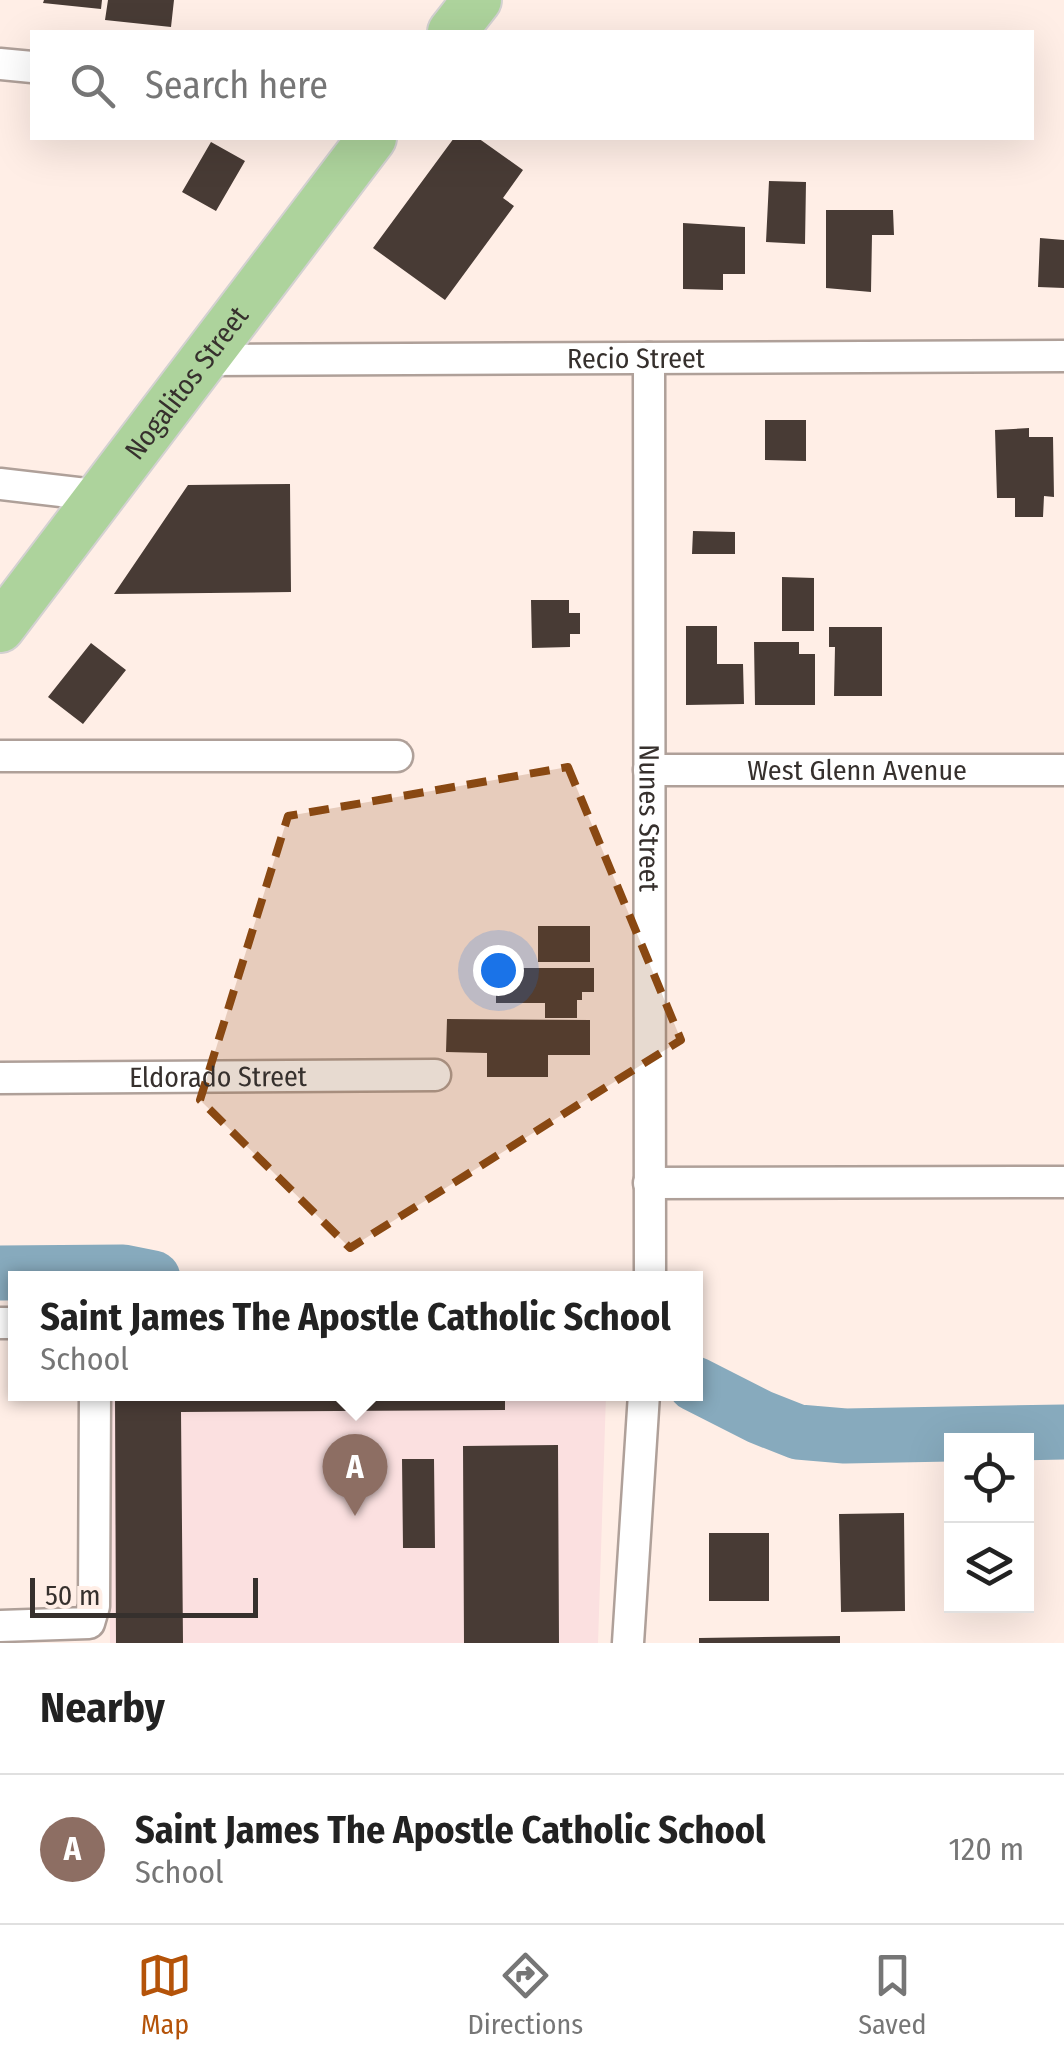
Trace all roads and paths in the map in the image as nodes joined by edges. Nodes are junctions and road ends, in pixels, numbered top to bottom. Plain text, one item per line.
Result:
1 (476, 0) edge
2 (454, 30) edge
3 (0, 64) edge
4 (30, 68) edge
5 (371, 140) edge
6 (1064, 356) edge
7 (648, 358) junction
8 (206, 360) junction
9 (0, 484) edge
10 (103, 496) junction
11 (0, 628) edge
12 (0, 756) edge
13 (397, 756) dead end
14 (649, 770) junction
15 (1064, 770) edge
16 (435, 1075) dead end
17 (0, 1078) edge
18 (1064, 1182) edge
19 (650, 1183) junction
20 (650, 1271) edge
21 (95, 1401) edge
22 (644, 1401) edge
23 (0, 1626) edge
24 (628, 1643) edge

1 - 2 main road
3 - 4 street
5 - 8 main road, Nogalitos Street
6 - 7 street, Recio Street
7 - 8 street, Recio Street
7 - 14 street, Nunes Street
8 - 10 main road, Nogalitos Street
9 - 10 street
10 - 11 main road, Nogalitos Street
12 - 13 street
14 - 15 street, West Glenn Avenue
14 - 19 street, Nunes Street
16 - 17 street, Eldorado Street
18 - 19 street
19 - 20 street, Nunes Street
21 - 23 street
22 - 24 street

